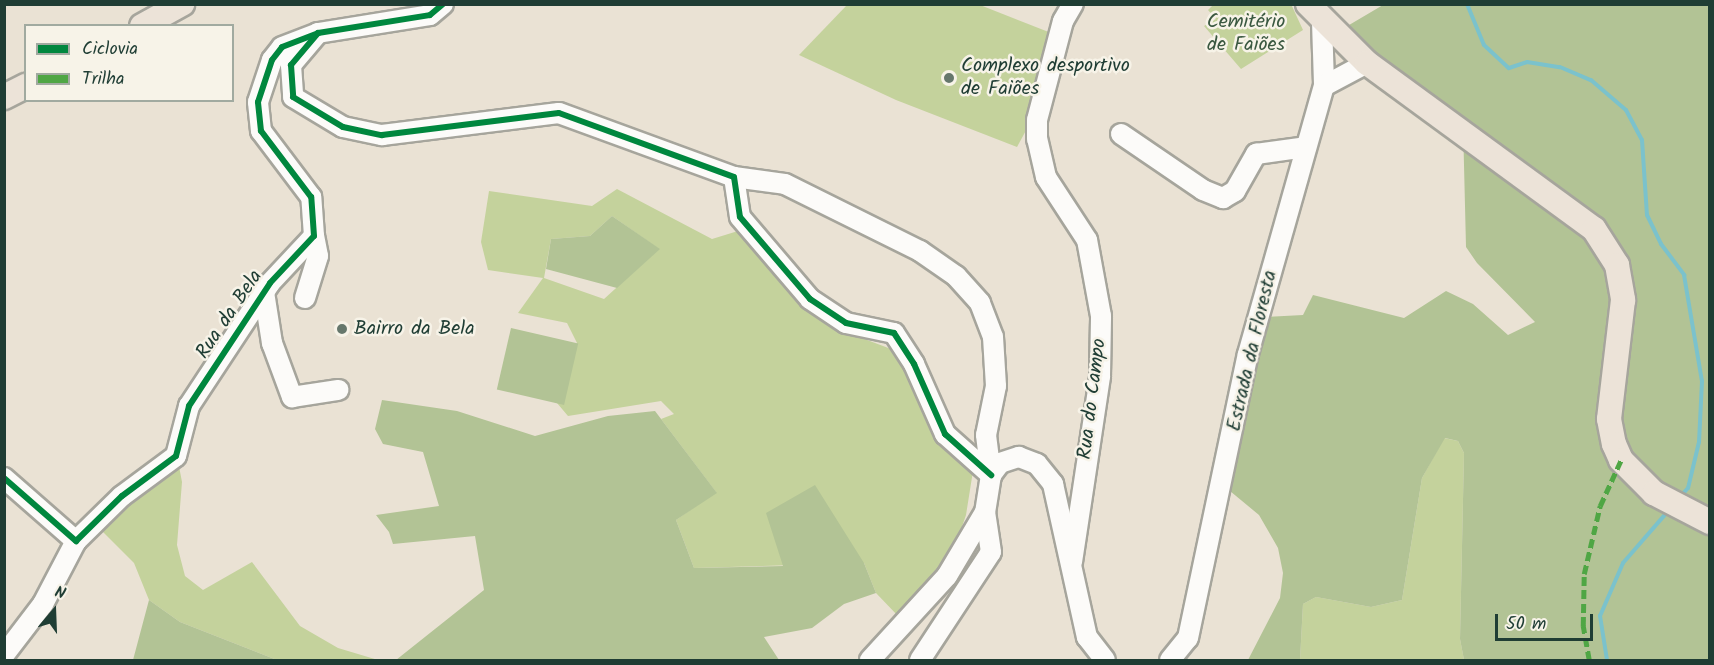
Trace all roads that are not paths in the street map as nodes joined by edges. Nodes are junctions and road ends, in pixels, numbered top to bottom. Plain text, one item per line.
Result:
1 (182, 4) edge
2 (443, 4) edge
3 (1073, 4) edge
4 (1315, 13) edge
5 (146, 24) edge
6 (318, 33) junction
7 (1367, 63) junction
8 (1324, 86) junction
9 (24, 87) edge
10 (4, 97) edge
11 (1121, 134) dead end
12 (1306, 147) junction
13 (734, 177) junction
14 (314, 236) junction
15 (264, 292) junction
16 (305, 298) dead end
17 (338, 390) dead end
18 (991, 475) junction
19 (4, 478) edge
20 (985, 512) junction
21 (1709, 522) edge
22 (76, 541) junction
23 (1072, 562) junction
24 (4, 655) edge
25 (870, 660) edge
26 (920, 660) edge
27 (1106, 660) edge
28 (1170, 660) edge

1 - 5 main road
2 - 6 street
3 - 23 street, Rua do Campo
4 - 7 main road
4 - 8 street, Estrada da Floresta
6 - 13 street
6 - 14 street
7 - 8 street
7 - 21 main road
8 - 12 street, Estrada da Floresta
9 - 10 main road
11 - 12 street
12 - 28 street, Estrada da Floresta
13 - 18 street
13 - 18 street
14 - 15 street, Rua da Bela
14 - 16 street
15 - 17 street
15 - 22 street, Rua da Bela
18 - 20 street
18 - 23 street
19 - 22 street
20 - 25 street
20 - 26 street
22 - 24 street
23 - 27 street

